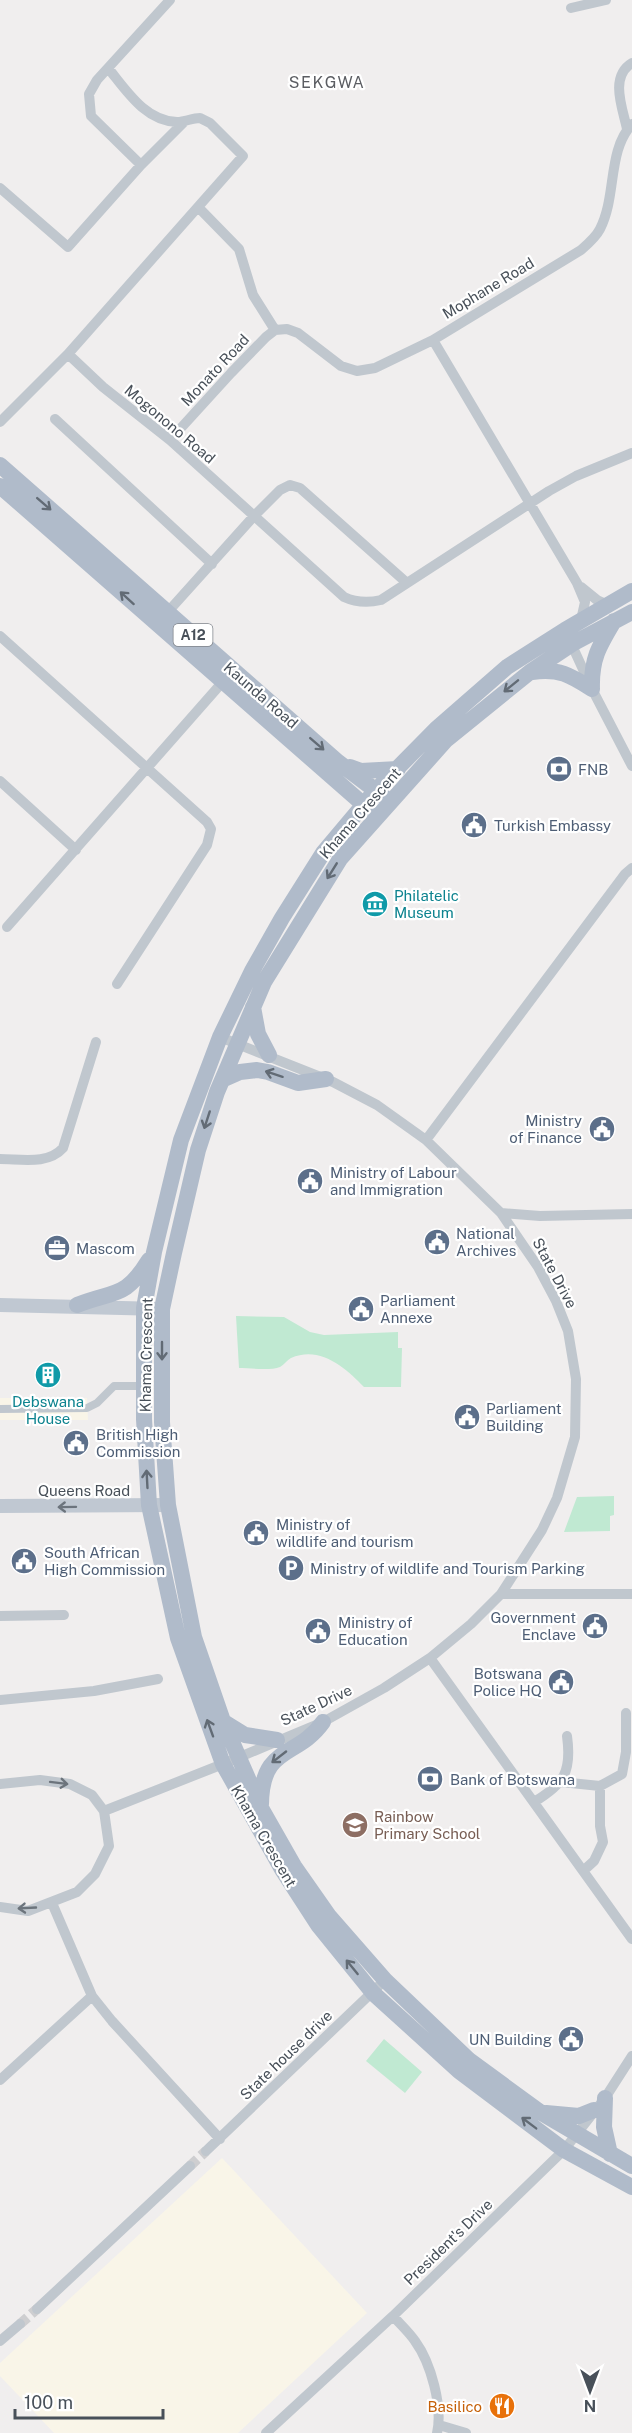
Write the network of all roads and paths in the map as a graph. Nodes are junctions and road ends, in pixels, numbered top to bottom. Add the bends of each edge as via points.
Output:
1 (170, 0) edge
2 (606, 0) edge
3 (571, 8) dead end
4 (632, 63) edge
5 (108, 68) junction
6 (185, 121) junction
7 (630, 126) edge
8 (141, 165) junction
9 (0, 188) edge
10 (198, 207) junction
11 (281, 330) junction
12 (433, 339) junction
13 (68, 354) junction
14 (55, 419) dead end
15 (0, 422) edge
16 (170, 441) junction
17 (632, 453) edge
18 (0, 465) edge
19 (0, 486) edge
20 (530, 502) junction
21 (253, 517) junction
22 (212, 564) junction
23 (407, 582) junction
24 (577, 582) junction
25 (632, 591) edge
26 (632, 612) edge
27 (611, 613) junction
28 (162, 618) junction
29 (582, 620) junction
30 (0, 636) edge
31 (568, 637) junction
32 (530, 672) junction
33 (228, 676) junction
34 (592, 689) junction
35 (338, 762) junction
36 (632, 766) edge
37 (147, 768) junction
38 (398, 769) junction
39 (337, 780) junction
40 (0, 781) edge
41 (376, 790) junction
42 (389, 801) junction
43 (364, 805) junction
44 (377, 816) junction
45 (76, 850) junction
46 (323, 853) junction
47 (632, 868) edge
48 (7, 927) dead end
49 (117, 984) dead end
50 (253, 1006) junction
51 (220, 1037) junction
52 (96, 1042) dead end
53 (237, 1043) junction
54 (269, 1055) junction
55 (326, 1079) junction
56 (222, 1080) junction
57 (426, 1140) junction
58 (0, 1159) edge
59 (501, 1213) junction
60 (632, 1214) edge
61 (154, 1252) junction
62 (0, 1305) edge
63 (77, 1305) junction
64 (144, 1308) junction
65 (162, 1310) junction
66 (144, 1386) junction
67 (0, 1409) edge
68 (148, 1505) junction
69 (168, 1505) junction
70 (0, 1506) edge
71 (501, 1594) junction
72 (632, 1594) edge
73 (64, 1615) dead end
74 (0, 1616) edge
75 (430, 1658) junction
76 (158, 1679) dead end
77 (0, 1700) edge
78 (626, 1713) dead end
79 (223, 1721) junction
80 (323, 1722) junction
81 (567, 1736) dead end
82 (276, 1740) junction
83 (231, 1761) junction
84 (561, 1782) junction
85 (0, 1783) edge
86 (600, 1786) junction
87 (534, 1802) junction
88 (261, 1808) junction
89 (104, 1811) junction
90 (583, 1871) junction
91 (52, 1903) junction
92 (0, 1907) edge
93 (632, 1939) edge
94 (385, 1980) junction
95 (373, 1993) junction
96 (92, 1996) junction
97 (632, 2056) edge
98 (0, 2080) edge
99 (599, 2104) junction
100 (540, 2112) junction
101 (577, 2135) junction
102 (220, 2139) junction
103 (564, 2150) junction
104 (206, 2151) tunnel mouth
105 (610, 2154) junction
106 (190, 2166) tunnel mouth
107 (632, 2166) edge
108 (632, 2187) edge
109 (36, 2308) tunnel mouth
110 (393, 2316) junction
111 (20, 2324) tunnel mouth
112 (0, 2341) edge
113 (438, 2429) edge
114 (266, 2433) edge
115 (466, 2433) edge

1 - 5 street
2 - 3 street
4 - 7 street via 624,69 619,86
5 - 6 street via 150,114 162,120
5 - 8 street via 93,87 88,102 91,116
6 - 8 street
6 - 10 street via 197,117 205,120 243,156
7 - 12 street, Mophane Road via 621,136 599,232 581,250
8 - 9 street via 68,248
10 - 11 street via 239,249 253,295
10 - 13 street
11 - 12 street, Mophane Road via 298,333 341,366 357,371 375,368
11 - 16 street, Monato Road via 252,351
12 - 20 street
13 - 15 street
13 - 16 street, Mogonono Road
14 - 22 street
16 - 21 street, Mogonono Road
17 - 20 street, Mogonono Road via 576,476
18 -> 28 main road, Kaunda Road / A12
28 -> 19 main road, Kaunda Road / A12
20 - 23 street, Mogonono Road
20 - 24 street
21 - 22 street
21 - 23 street, Mogonono Road via 349,600 381,600
21 - 23 street via 280,490 296,485
22 - 28 street
24 - 27 street
24 - 29 street via 585,602
25 - 27 main road, Khama Crescent
26 - 27 main road, Khama Crescent
27 - 29 main road, Khama Crescent
27 - 31 main road, Khama Crescent
27 - 34 main road via 594,657
28 - 33 main road, Kaunda Road / A12
29 - 31 main road, Khama Crescent
30 - 37 street
31 - 32 main road, Khama Crescent
31 - 34 street
31 - 38 main road, Khama Crescent via 507,667 436,729
32 - 34 main road via 559,671
32 -> 42 main road, Khama Crescent via 446,740
33 -> 35 main road, Kaunda Road / A12
33 - 37 street
33 - 39 main road, Kaunda Road / A12
34 - 36 street
35 - 38 main road via 361,771
35 - 41 main road, Kaunda Road / A12
37 - 45 street
37 - 49 street via 211,829 207,845
38 - 41 main road, Khama Crescent
39 - 43 main road, Kaunda Road / A12
39 - 46 main road via 344,800 343,816
40 - 45 street
41 - 42 main road, Kaunda Road / A12
41 - 43 main road, Khama Crescent
42 - 44 main road, Khama Crescent
43 - 44 main road, Kaunda Road / A12
43 - 46 main road, Khama Crescent
44 -> 50 main road, Khama Crescent via 340,860
45 - 48 street
46 - 51 main road, Khama Crescent via 252,971
47 - 57 street
50 - 53 main road, Khama Crescent
50 - 54 main road via 258,1034
51 - 53 street, State Drive
51 - 61 main road, Khama Crescent via 181,1140
52 - 58 street via 63,1149 45,1159
53 - 54 street, State Drive
53 - 56 main road, Khama Crescent
54 - 55 street, State Drive
55 -> 56 main road via 298,1083 257,1070
55 - 57 street, State Drive via 377,1106
56 -> 65 main road, Khama Crescent via 198,1150
57 - 59 street, State Drive
59 - 60 street
59 - 71 street, State Drive via 538,1268 563,1319 574,1358 577,1404 574,1437 557,1498 542,1530
61 - 63 main road via 133,1284
61 - 64 main road, Khama Crescent
62 - 63 main road
63 - 64 main road
64 - 65 main road
64 - 66 main road, Khama Crescent
65 -> 69 main road, Khama Crescent via 162,1422
66 - 67 street via 114,1386 87,1408
68 -> 66 main road, Khama Crescent
68 - 69 main road, Queens Road
68 -> 70 main road, Queens Road
83 -> 68 main road, Khama Crescent via 178,1638
69 - 79 main road, Khama Crescent via 194,1637
71 - 72 street
71 - 75 street, State Drive
73 - 74 street
75 - 80 street, State Drive
75 - 87 street
76 - 77 street via 94,1691
78 - 86 street via 622,1774
79 - 82 main road via 244,1735
79 - 83 main road, Khama Crescent
80 - 82 street, State Drive
80 -> 88 main road via 316,1732 273,1760 262,1782
81 - 84 street via 567,1773
82 - 83 street, State Drive
83 - 88 main road, Khama Crescent
83 - 89 street, State Drive
95 -> 83 main road, Khama Crescent via 318,1925 288,1880
84 - 86 street
84 - 87 street
85 -> 89 street via 40,1780 70,1784 92,1795
86 - 90 street via 603,1842 594,1862
87 - 90 street
88 - 94 main road, Khama Crescent via 329,1916
89 - 91 street via 110,1846 95,1874 77,1892
90 - 93 street
91 -> 92 street via 28,1911
91 - 96 street
94 - 95 street, State house drive
94 - 100 main road, Khama Crescent via 469,2060
95 - 102 street, State house drive
103 -> 95 main road, Khama Crescent via 459,2071
96 - 98 street
96 - 102 street
97 - 99 street, President's Drive
99 - 100 main road via 579,2116
99 - 101 street, President's Drive
99 - 105 main road
100 - 101 main road, Khama Crescent
101 - 103 street, President's Drive
101 - 105 main road, Khama Crescent
102 - 104 street, State house drive
103 - 108 main road, Khama Crescent
103 - 110 street, President's Drive
105 - 107 main road, Khama Crescent
106 - 109 street
110 - 113 street via 425,2359 435,2388
110 - 114 street, President's Drive
111 - 112 street
113 - 115 street

